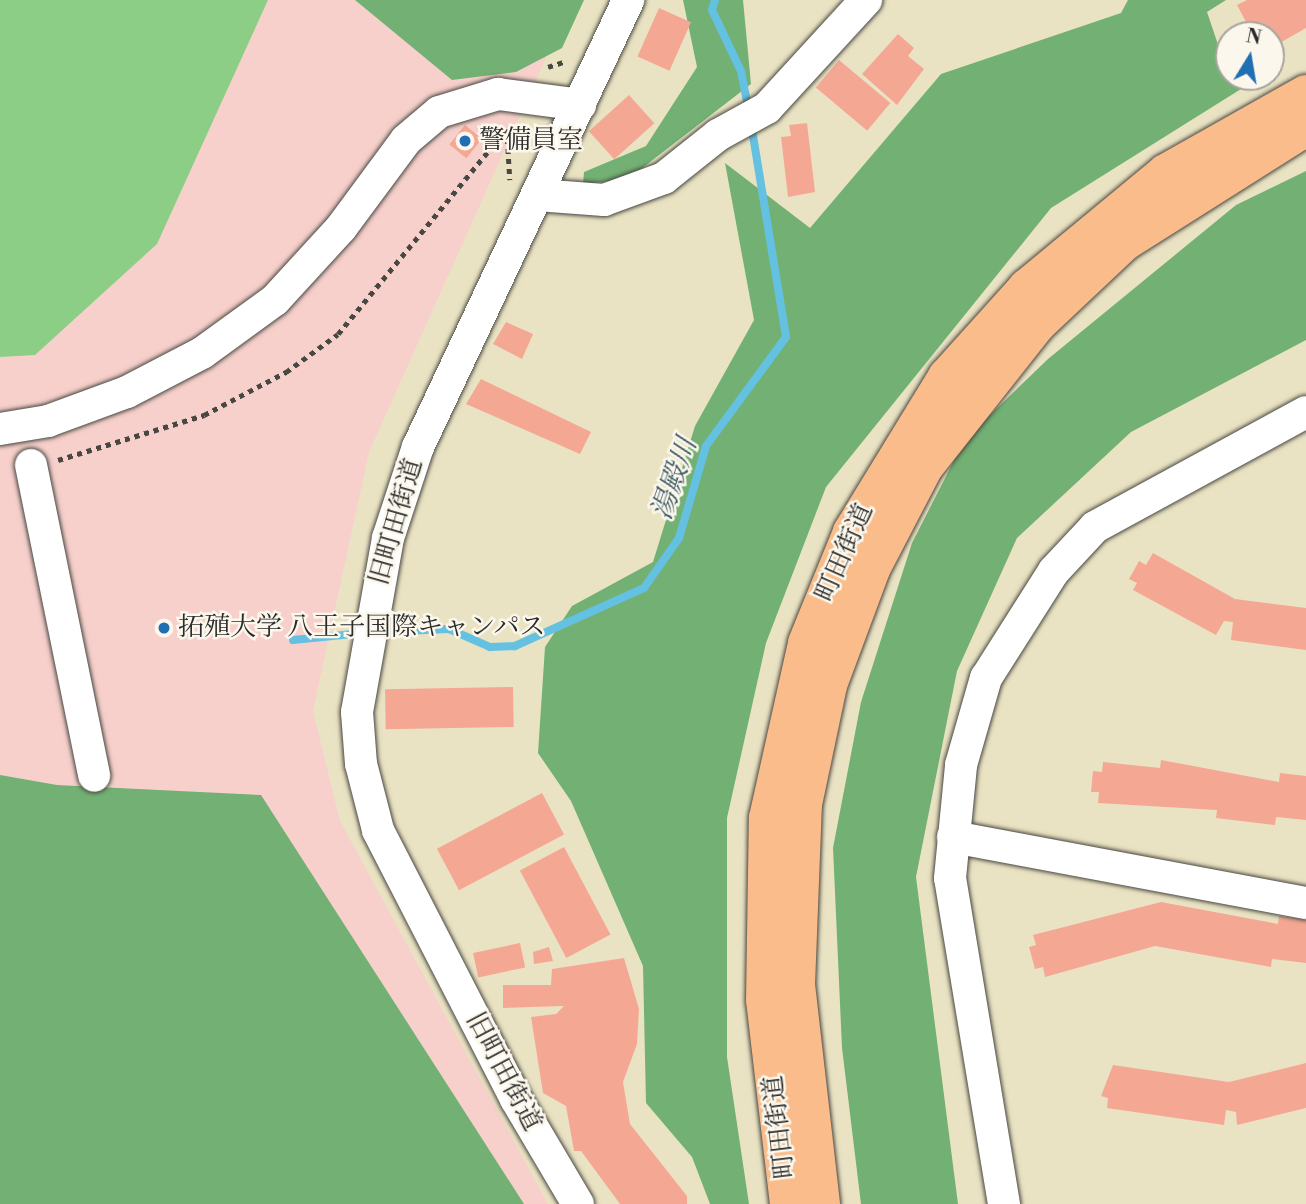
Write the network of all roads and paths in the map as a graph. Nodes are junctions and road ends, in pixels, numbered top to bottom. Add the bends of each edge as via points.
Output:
1 (628, 0) edge
2 (866, 0) edge
3 (1306, 94) edge
4 (580, 104) junction
5 (1306, 127) edge
6 (524, 194) junction
7 (1306, 412) edge
8 (0, 429) edge
9 (42, 463) joint
10 (94, 776) dead end
11 (953, 837) junction
12 (1306, 903) edge
13 (578, 1204) edge
14 (789, 1204) edge
15 (821, 1204) edge
16 (1004, 1204) edge

1 - 4 street, 旧町田街道
2 - 6 street via 767,108 734,126 664,178 604,200
3 - 14 main road, 町田街道 via 1166,173 1027,288 947,377 852,532 807,643 768,818 764,988
4 - 6 street, 旧町田街道
4 - 8 street via 498,94 439,112 406,140 341,228 275,300 202,353 101,401
5 - 15 main road, 町田街道 via 1124,242 1037,325 925,467 872,567 828,685 803,804 794,924 796,985
6 - 9 path via 507,128 377,292 317,349 204,415
6 - 13 street, 旧町田街道 via 418,447 370,621 361,673 358,738 378,830 516,1099
7 - 11 street via 1140,498 1095,527 1054,571 986,678 961,765
9 - 10 street
11 - 12 street
11 - 16 street via 950,878

